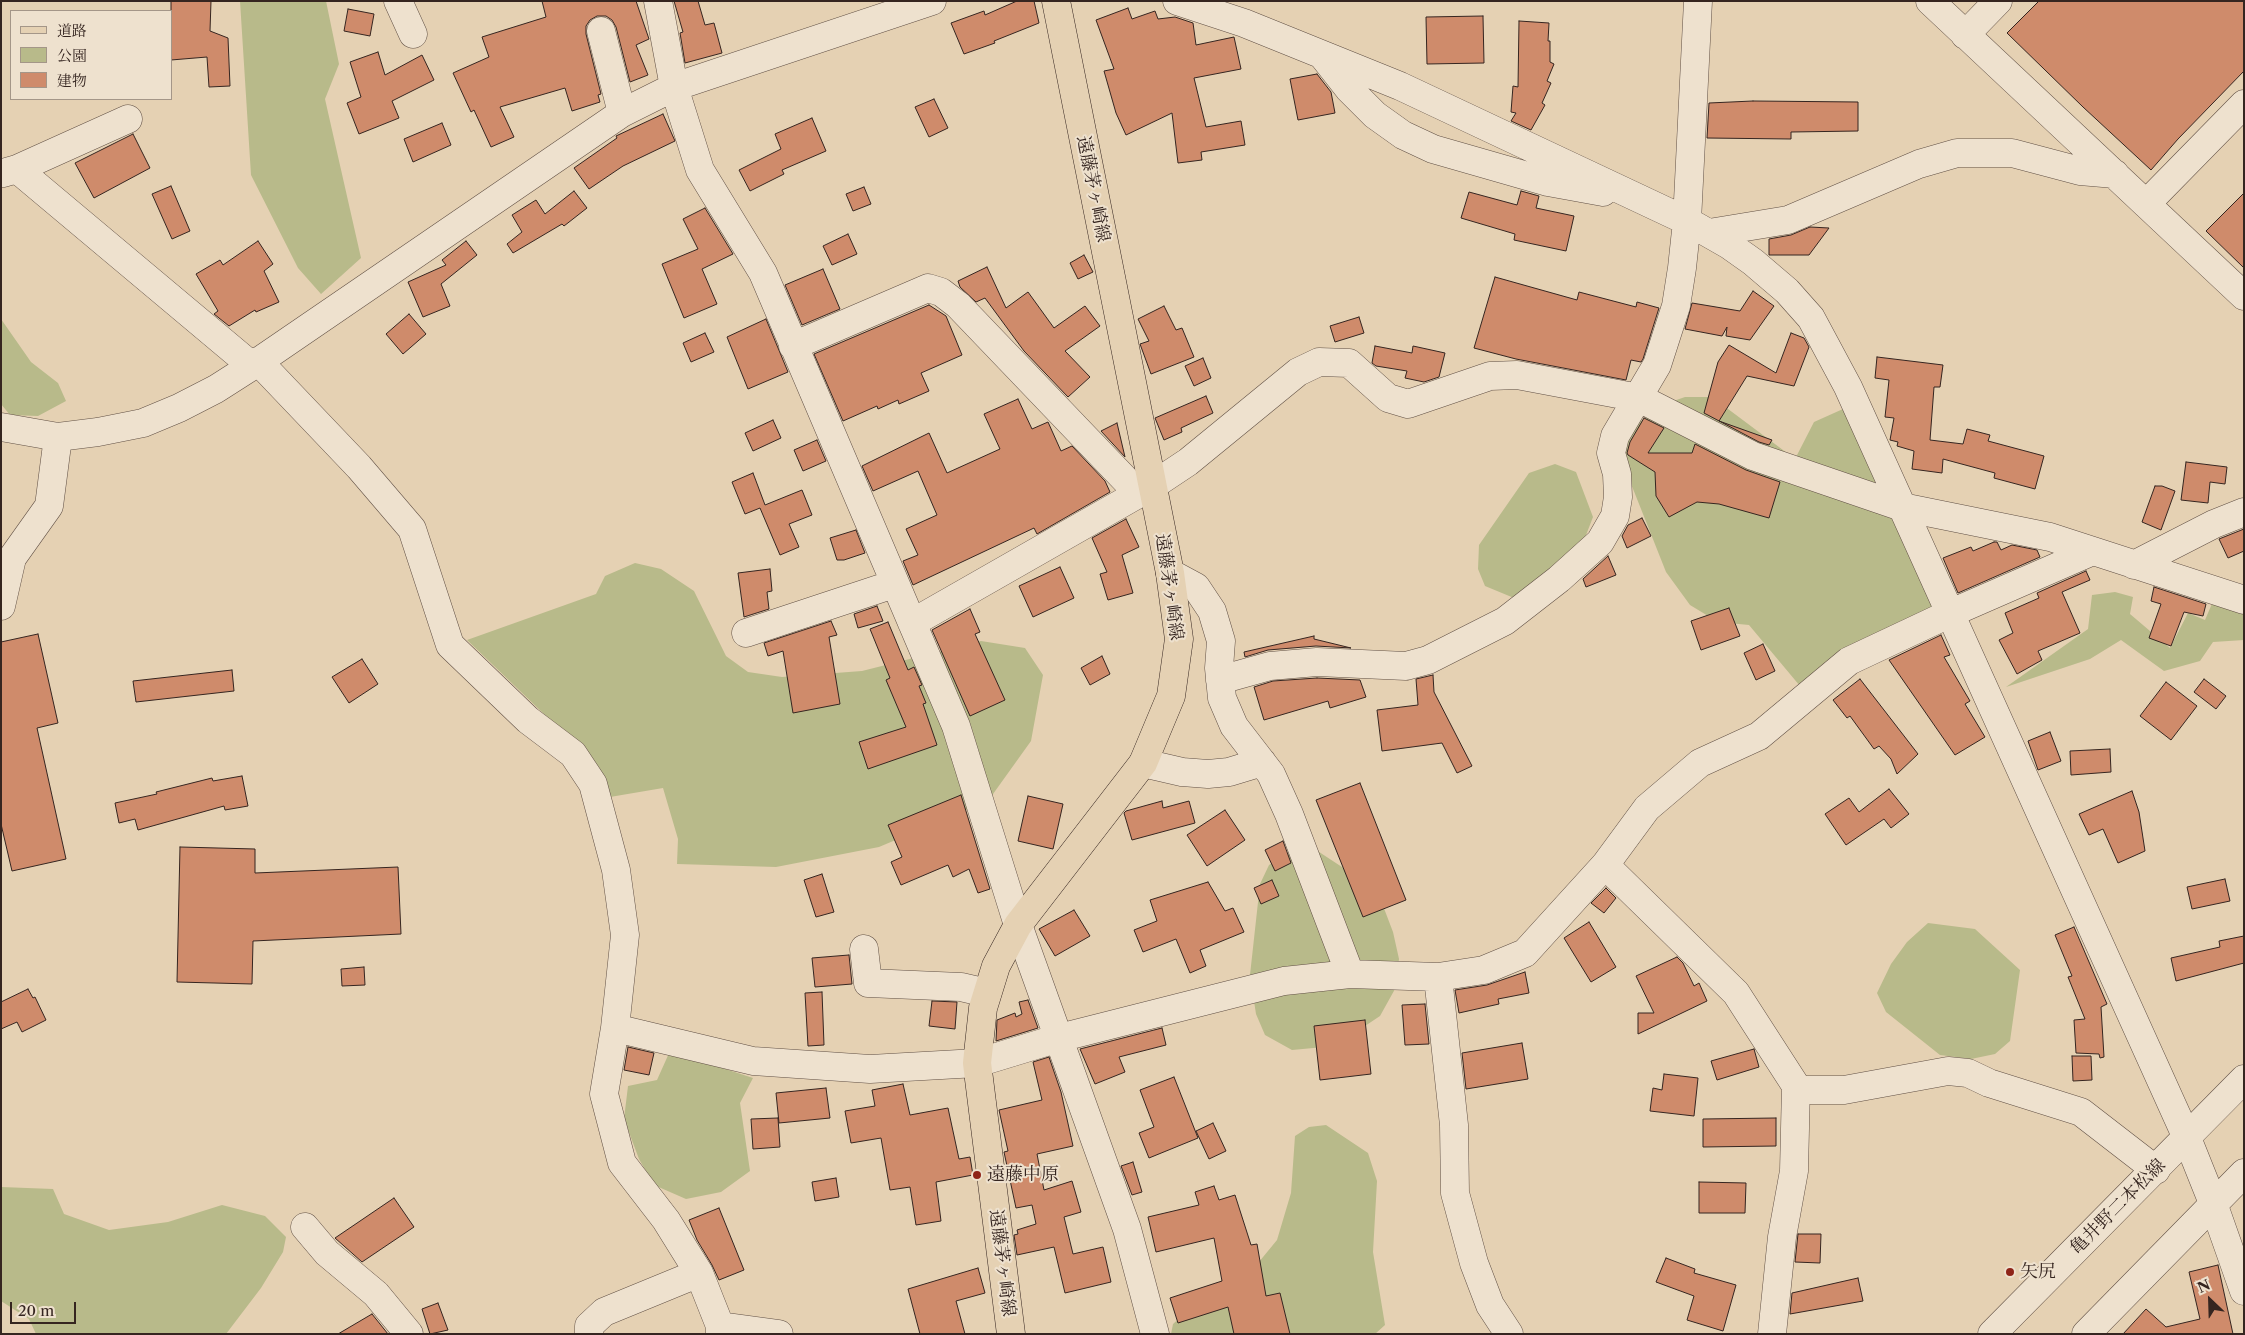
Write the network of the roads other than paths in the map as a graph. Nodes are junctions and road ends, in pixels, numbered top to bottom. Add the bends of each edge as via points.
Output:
1 (398, 1) edge
2 (658, 1) edge
3 (932, 1) edge
4 (1056, 1) edge
5 (1177, 1) edge
6 (1698, 1) edge
7 (1930, 1) edge
8 (1998, 1) edge
9 (601, 31) dead end
10 (413, 34) dead end
11 (1965, 35) junction
12 (1322, 54) junction
13 (674, 87) junction
14 (2244, 104) edge
15 (622, 113) junction
16 (128, 119) dead end
17 (9, 171) edge
18 (2115, 174) junction
19 (1639, 198) junction
20 (2146, 204) junction
21 (1698, 227) junction
22 (2244, 296) edge
23 (793, 346) junction
24 (255, 364) junction
25 (1639, 398) junction
26 (1, 427) edge
27 (58, 437) junction
28 (1145, 489) junction
29 (1902, 507) junction
30 (2244, 512) edge
31 (2093, 551) junction
32 (2134, 565) junction
33 (1170, 573) junction
34 (894, 584) junction
35 (2244, 600) edge
36 (1, 606) edge
37 (1950, 613) junction
38 (912, 623) junction
39 (746, 632) dead end
40 (1220, 680) junction
41 (1262, 762) junction
42 (1143, 763) junction
43 (1605, 865) junction
44 (1018, 925) junction
45 (864, 949) dead end
46 (1350, 974) junction
47 (1438, 977) junction
48 (987, 993) junction
49 (615, 1028) junction
50 (1059, 1038) junction
51 (977, 1062) junction
52 (2244, 1079) edge
53 (1796, 1090) junction
54 (2187, 1138) junction
55 (2156, 1170) junction
56 (2244, 1173) edge
57 (2213, 1203) junction
58 (305, 1227) dead end
59 (699, 1272) junction
60 (2243, 1289) edge
61 (720, 1330) edge
62 (408, 1334) edge
63 (589, 1334) edge
64 (779, 1334) edge
65 (1011, 1334) edge
66 (1155, 1334) edge
67 (1509, 1334) edge
68 (1772, 1334) edge
69 (1992, 1334) edge
70 (2086, 1334) edge

1 - 10 street
2 - 13 street
3 - 13 street
4 - 28 main road, 遠藤茅ヶ崎線
5 - 12 street
6 - 21 street
7 - 11 street
8 - 11 street
9 - 15 street
11 - 18 street
12 - 19 street via 1400,86
12 - 19 street via 1349,89 1375,115 1403,135 1433,149 1548,182
13 - 15 street
13 - 23 street via 700,170 762,273
14 - 20 street
15 - 24 street
16 - 17 street
17 - 24 street
18 - 20 street
18 - 21 street via 2080,170 2012,153 1957,153 1919,164 1788,220
19 - 21 street
20 - 22 street
21 - 25 street via 1682,268 1676,306 1657,365
21 - 29 street via 1767,273 1811,318 1848,387
23 - 28 street via 928,288 941,292
23 - 34 street
24 - 27 street via 216,389 143,423
24 - 49 street via 359,468 412,529 450,645 528,720 573,754 593,784 616,870 626,935
25 - 28 street via 1517,375 1490,376 1408,404 1388,398 1349,364 1319,362 1298,372 1188,462
25 - 29 street via 1753,456
25 - 40 street via 1615,436 1612,453 1618,497 1615,516 1600,542 1505,621 1428,660 1406,666 1317,662 1270,666
26 - 27 street
27 - 36 street via 49,506 12,558
28 - 33 main road, 遠藤茅ヶ崎線
28 - 38 street
29 - 31 street via 2050,537
29 - 37 street
30 - 32 street
31 - 32 street
31 - 37 street
32 - 35 street
33 - 40 street via 1196,587 1212,610 1221,642
33 - 42 main road, 遠藤茅ヶ崎線 via 1179,639 1176,670 1171,696
34 - 38 street
34 - 39 street
37 - 43 street via 1849,661 1759,736 1700,763 1647,808
37 - 54 street
38 - 44 street via 956,726
40 - 41 street via 1222,698 1234,726
41 - 42 street via 1229,772 1208,774
41 - 46 street via 1289,814
42 - 44 main road, 遠藤茅ヶ崎線
43 - 47 street via 1526,953 1484,970
43 - 53 street via 1736,993
44 - 48 main road, 遠藤茅ヶ崎線 via 996,966
44 - 50 street
45 - 48 street via 868,983 961,987
46 - 47 street
46 - 50 street via 1284,981
47 - 67 street via 1454,1126 1455,1193 1477,1272 1490,1305
48 - 51 main road, 遠藤茅ヶ崎線
49 - 51 street via 753,1061 870,1069
49 - 59 street via 604,1094 622,1163 666,1220
50 - 51 street
50 - 66 street via 1127,1229
51 - 65 main road, 遠藤茅ヶ崎線
52 - 54 street, 亀井野二本松線
53 - 55 street via 1844,1090 1948,1071 1968,1073 1989,1083 2081,1112
53 - 68 street via 1794,1171 1782,1237
54 - 55 street, 亀井野二本松線
54 - 57 street
55 - 69 street, 亀井野二本松線
56 - 57 street
57 - 60 street
57 - 70 street
58 - 62 street via 327,1253 376,1294
59 - 61 street
59 - 63 street via 604,1312 590,1326
61 - 64 street

